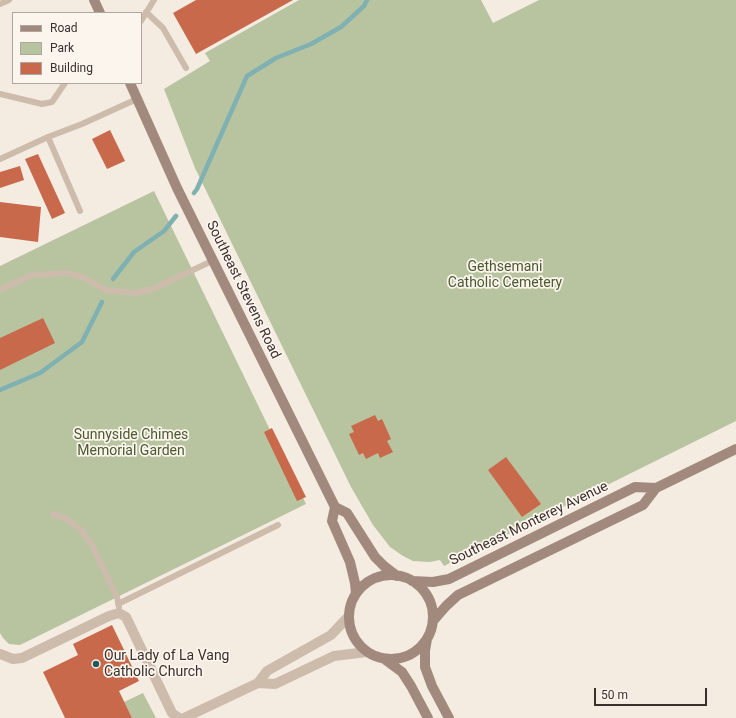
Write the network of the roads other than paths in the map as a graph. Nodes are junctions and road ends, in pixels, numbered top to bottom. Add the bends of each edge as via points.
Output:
1 (9, 0) edge
2 (94, 0) edge
3 (154, 0) edge
4 (0, 4) edge
5 (100, 12) edge
6 (146, 12) junction
7 (142, 19) edge
8 (186, 68) dead end
9 (64, 84) edge
10 (130, 84) edge
11 (0, 94) edge
12 (137, 99) junction
13 (48, 137) junction
14 (0, 159) edge
15 (80, 211) dead end
16 (212, 260) junction
17 (0, 290) edge
18 (736, 449) edge
19 (656, 488) junction
20 (335, 507) junction
21 (53, 514) dead end
22 (278, 526) dead end
23 (397, 576) junction
24 (412, 581) junction
25 (356, 594) junction
26 (119, 608) junction
27 (349, 616) junction
28 (433, 621) junction
29 (427, 638) junction
30 (367, 652) junction
31 (0, 654) edge
32 (382, 658) junction
33 (258, 683) junction
34 (189, 717) edge
35 (179, 718) edge
36 (428, 718) edge
37 (449, 718) edge

1 - 4 lane
2 - 5 street
3 - 6 lane
6 - 7 lane
6 - 8 lane via 163,28
9 - 11 lane via 52,102 42,104
10 - 12 street, Southeast Stevens Road
12 - 13 lane
12 - 16 street, Southeast Stevens Road
13 - 14 lane
13 - 15 lane
16 - 17 lane via 155,288 137,293 105,290 85,278 67,273 32,275
16 - 20 street, Southeast Stevens Road
18 - 19 street, Southeast Monterey Avenue
19 - 24 street, Southeast Monterey Avenue via 635,487 449,579 433,582
19 - 28 street, Southeast Monterey Avenue via 643,505 458,595
20 - 23 street, Southeast Stevens Road via 347,513 375,557
20 - 25 street, Southeast Stevens Road via 332,521 350,562
21 - 26 lane via 67,519 81,530 92,545 117,597
22 - 26 lane
23 - 24 street
23 - 25 street via 373,579
24 - 28 street via 428,598
25 - 27 street
26 - 31 street via 109,616 22,658 13,659
26 - 35 street via 126,617 172,713
27 - 30 street via 354,638
27 - 33 street via 331,635 267,671
28 - 29 street
29 - 32 street via 414,652 405,657
29 - 37 street via 425,667
30 - 32 street
30 - 33 street via 334,656 275,684
32 - 36 street via 402,672
33 - 34 street

